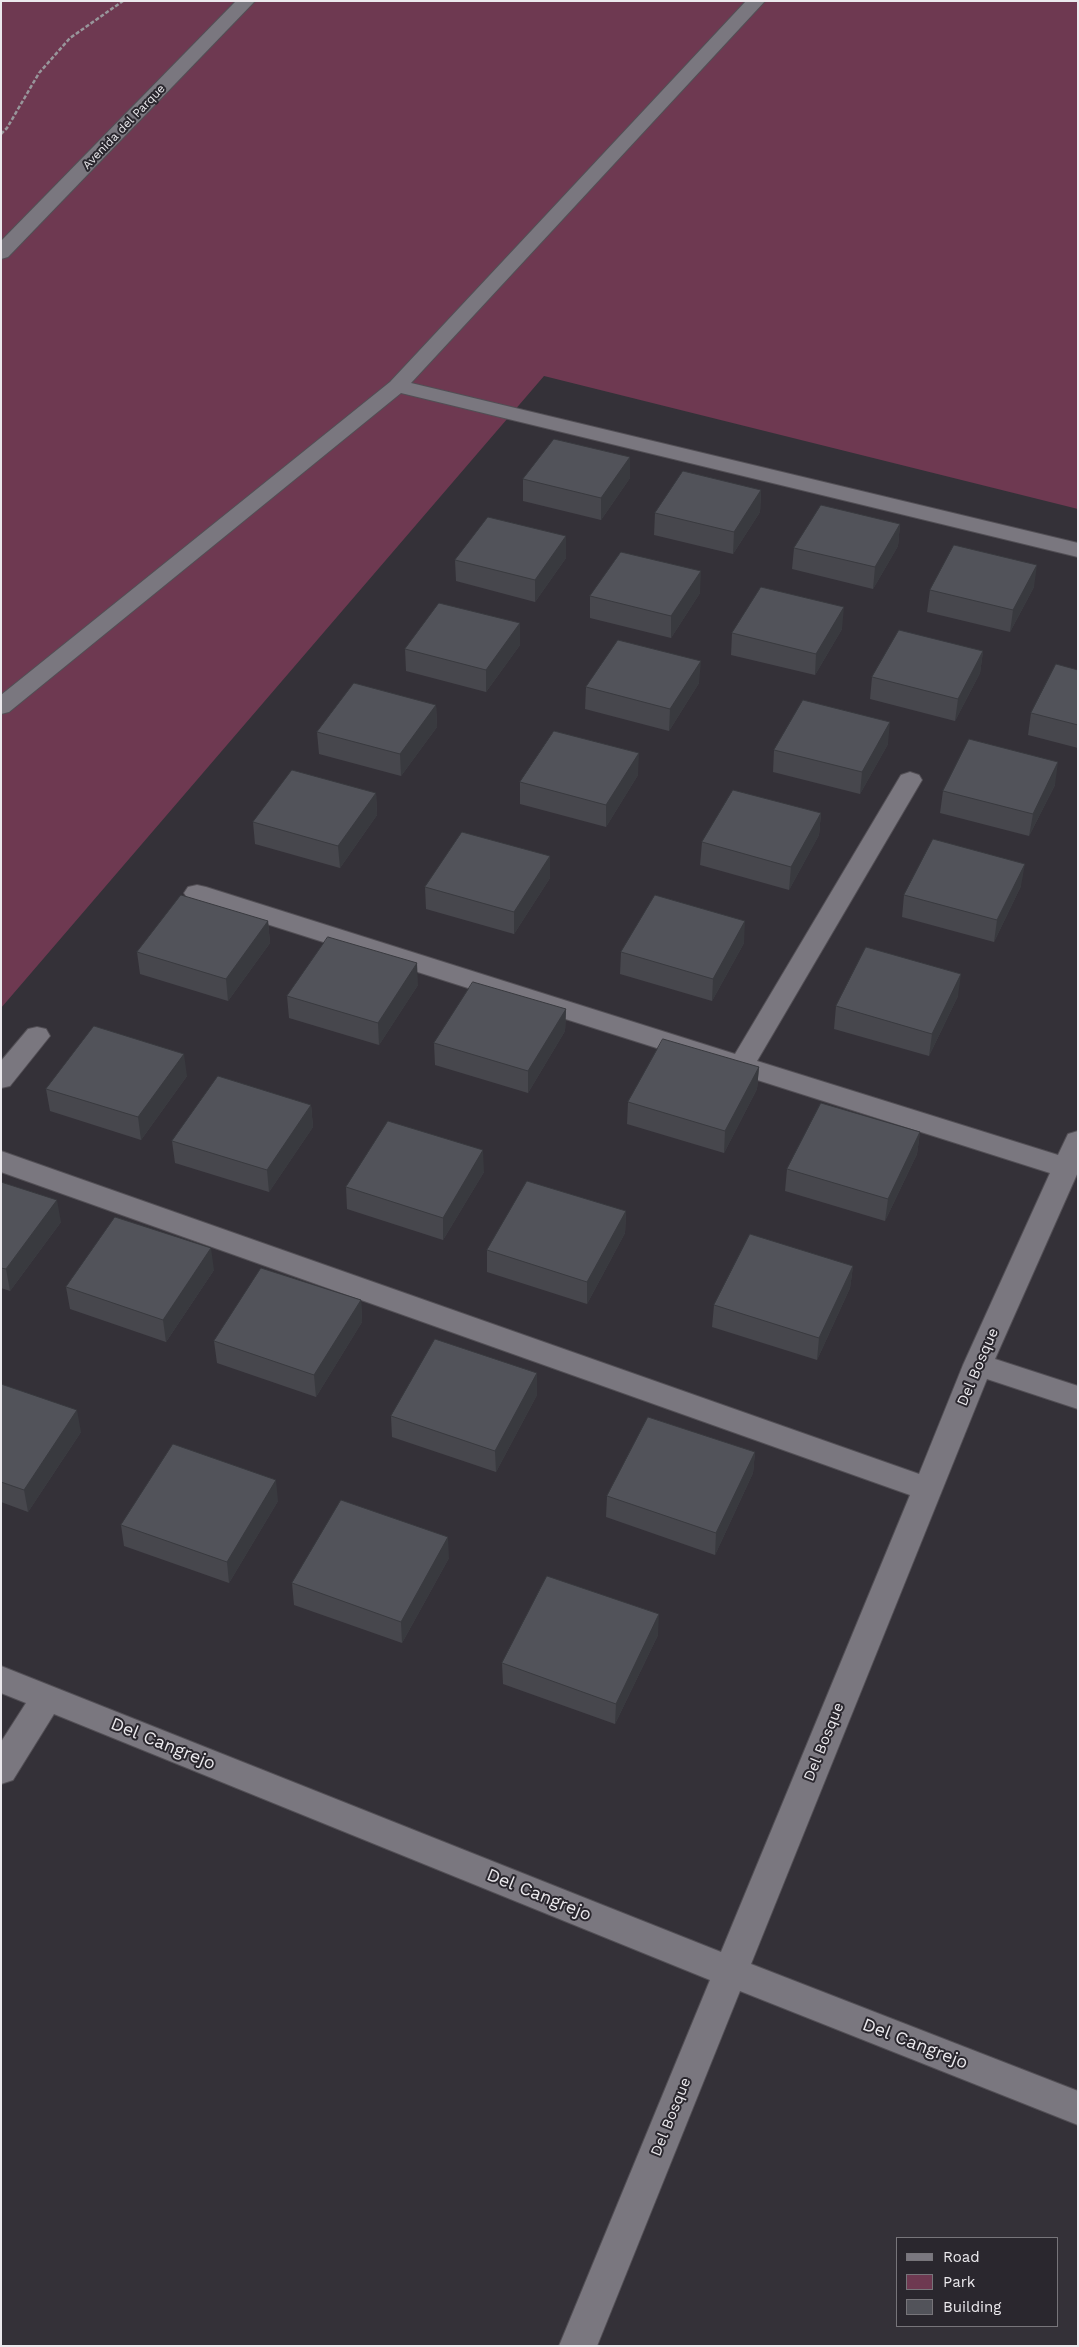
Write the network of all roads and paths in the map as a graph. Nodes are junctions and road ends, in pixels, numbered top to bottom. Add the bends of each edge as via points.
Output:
1 (123, 1) edge
2 (246, 1) edge
3 (756, 1) edge
4 (1, 134) edge
5 (1, 253) edge
6 (396, 386) junction
7 (1078, 550) edge
8 (1, 707) edge
9 (910, 780) dead end
10 (197, 893) dead end
11 (37, 1036) dead end
12 (741, 1065) junction
13 (1, 1079) edge
14 (1072, 1155) edge
15 (1, 1161) edge
16 (978, 1365) junction
17 (1078, 1398) edge
18 (927, 1490) junction
19 (1, 1679) edge
20 (47, 1698) junction
21 (1, 1770) edge
22 (731, 1972) junction
23 (1078, 2108) edge
24 (578, 2346) edge

1 - 4 path via 70,38 40,73
2 - 5 street, Avenida del Parque
3 - 6 street
6 - 7 street
6 - 8 street
9 - 12 street
10 - 12 street
11 - 13 street
12 - 14 street
14 - 16 street, Del Bosque
15 - 18 street
16 - 17 street
16 - 18 street, Del Bosque
18 - 22 street, Del Bosque
19 - 20 street, Del Cangrejo
20 - 21 street
20 - 22 street, Del Cangrejo
22 - 23 street, Del Cangrejo
22 - 24 street, Del Bosque

